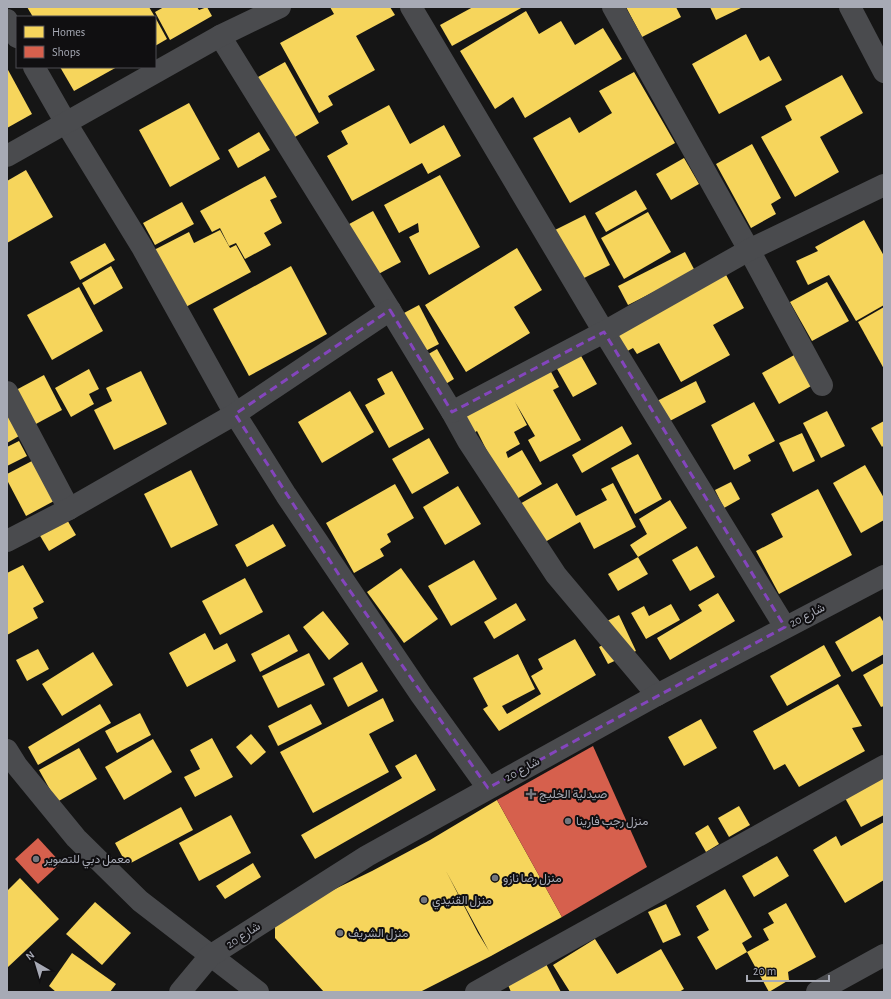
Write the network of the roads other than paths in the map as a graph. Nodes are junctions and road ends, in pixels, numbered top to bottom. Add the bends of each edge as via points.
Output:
1 (280, 7) edge
2 (411, 7) edge
3 (613, 7) edge
4 (850, 7) edge
5 (7, 20) edge
6 (16, 35) edge
7 (220, 36) junction
8 (35, 68) edge
9 (884, 72) edge
10 (66, 123) junction
11 (7, 156) edge
12 (884, 185) edge
13 (749, 250) junction
14 (390, 310) junction
15 (604, 332) junction
16 (822, 385) dead end
17 (7, 392) edge
18 (452, 412) junction
19 (235, 414) junction
20 (69, 509) junction
21 (7, 541) edge
22 (884, 576) edge
23 (785, 627) junction
24 (657, 695) junction
25 (7, 750) edge
26 (884, 766) edge
27 (488, 788) junction
28 (884, 955) edge
29 (210, 956) junction
30 (180, 992) edge
31 (258, 992) edge
32 (476, 992) edge
33 (817, 992) edge

1 - 7 street
2 - 15 street
3 - 13 street
4 - 9 street
5 - 6 street
7 - 10 street
7 - 14 street
8 - 10 street
10 - 11 street
10 - 19 street via 142,247
12 - 13 street
13 - 15 street
13 - 16 street
14 - 18 street
14 - 19 street
15 - 18 street
15 - 23 street
17 - 20 street
18 - 24 street via 468,441 556,574
19 - 20 street
19 - 27 street via 341,578
20 - 21 street
22 - 23 street, شارع 20
23 - 24 street, شارع 20
24 - 27 street, شارع 20
25 - 29 street via 17,766 76,838 140,901
26 - 32 street
27 - 29 street, شارع 20 via 367,856
28 - 33 street
29 - 30 street, شارع 20
29 - 31 street

